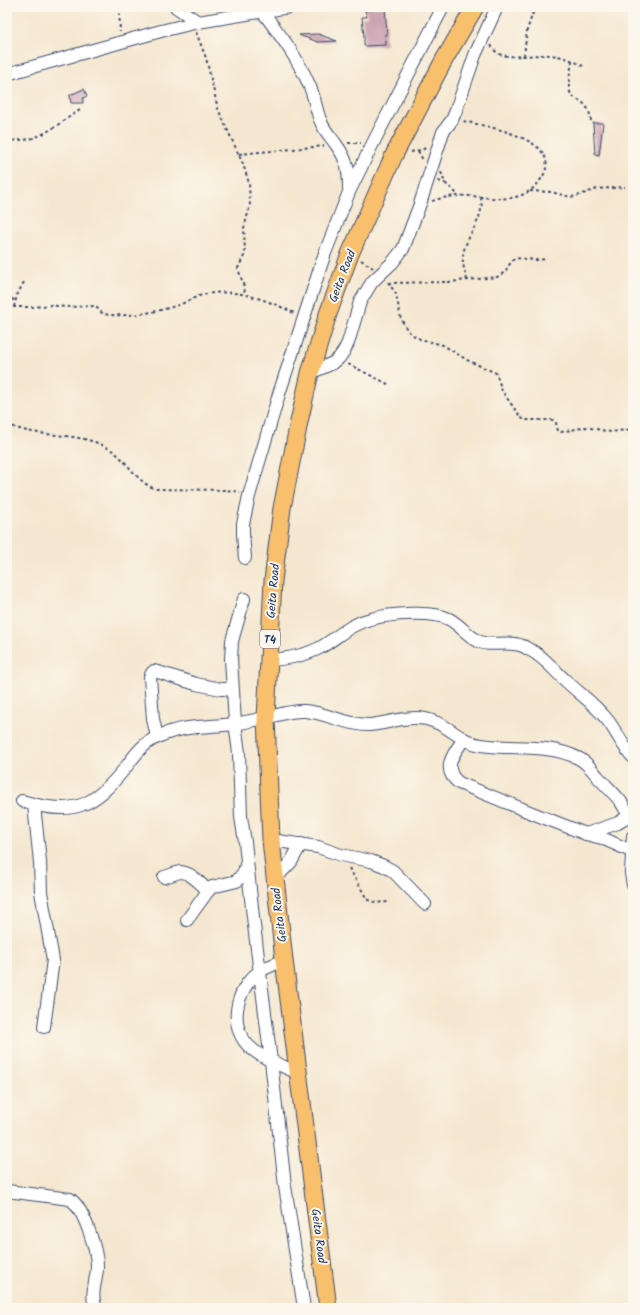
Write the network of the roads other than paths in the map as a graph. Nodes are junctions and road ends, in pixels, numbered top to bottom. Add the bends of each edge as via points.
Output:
1 (176, 7) edge
2 (289, 7) edge
3 (443, 7) edge
4 (475, 7) edge
5 (497, 7) edge
6 (262, 11) junction
7 (195, 23) junction
8 (7, 74) edge
9 (349, 192) junction
10 (310, 373) junction
11 (245, 558) dead end
12 (244, 599) dead end
13 (268, 660) junction
14 (232, 689) junction
15 (266, 718) junction
16 (235, 724) junction
17 (157, 737) junction
18 (464, 739) junction
19 (633, 757) edge
20 (631, 817) edge
21 (586, 834) junction
22 (633, 836) edge
23 (271, 840) junction
24 (301, 844) junction
25 (632, 850) edge
26 (248, 860) junction
27 (164, 877) dead end
28 (275, 879) junction
29 (633, 885) edge
30 (208, 891) junction
31 (425, 904) dead end
32 (187, 920) dead end
33 (284, 960) junction
34 (259, 972) junction
35 (44, 1027) dead end
36 (271, 1061) junction
37 (298, 1073) junction
38 (7, 1191) edge
39 (96, 1308) edge
40 (304, 1308) edge
41 (328, 1308) edge

1 - 7 street
2 - 6 street
3 - 9 street
4 - 10 highway, Geita Road / T4 via 394,155 350,254
5 - 10 street via 467,75 452,120 443,130 403,249 384,279 372,282 360,302 347,346 339,358
6 - 7 street
6 - 9 street via 293,54 310,86 320,121 348,166
7 - 8 street
9 - 11 street via 325,253 249,496 243,524
10 - 13 highway, Geita Road / T4 via 282,508 273,581
12 - 14 street via 232,642
13 - 15 highway, Geita Road / T4
13 - 19 street via 307,654 358,623 371,619 436,615 460,626 478,641 522,645 538,654 586,697
14 - 16 street
14 - 17 street via 202,686 154,671 150,677
15 - 16 street
15 - 18 street via 294,711 306,711 363,724 380,724 412,718 425,719 452,730
15 - 23 highway, Geita Road / T4
16 - 17 street via 178,730
16 - 26 street via 239,754 241,817
17 - 35 street via 138,751 110,786 88,803 64,808 28,803 40,862 42,896 53,960
18 - 20 street via 479,745 550,749 578,757 613,792
18 - 21 street via 451,760 453,778
20 - 21 street
21 - 25 street
22 - 25 street
23 - 24 street
23 - 28 highway, Geita Road / T4
24 - 28 street via 291,862
24 - 31 street via 371,861 394,871
25 - 29 street
26 - 30 street via 244,872 237,881 217,885
26 - 34 street
27 - 30 street via 185,873
28 - 33 highway, Geita Road / T4
30 - 32 street
33 - 34 street
33 - 37 highway, Geita Road / T4
34 - 36 street
34 - 36 street via 239,998 236,1015 241,1036 252,1049
36 - 37 street
36 - 40 street via 285,1186
37 - 41 highway, Geita Road / T4
38 - 39 street via 70,1199 79,1207 96,1256

